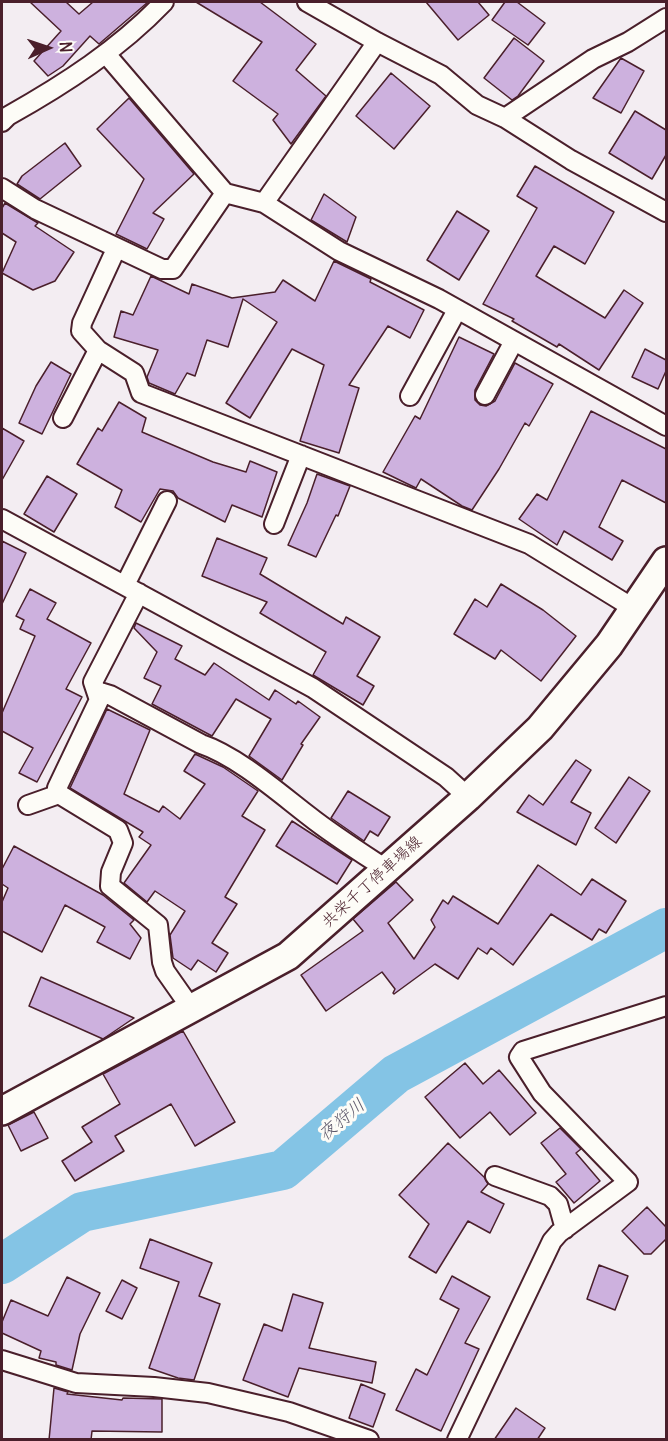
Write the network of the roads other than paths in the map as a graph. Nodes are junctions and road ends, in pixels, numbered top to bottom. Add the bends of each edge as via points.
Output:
1 (164, 2) edge
2 (307, 2) edge
3 (666, 18) edge
4 (377, 42) junction
5 (106, 54) junction
6 (4, 117) edge
7 (505, 118) junction
8 (2, 188) edge
9 (225, 193) junction
10 (264, 203) junction
11 (666, 212) edge
12 (116, 249) junction
13 (457, 310) junction
14 (514, 341) junction
15 (98, 350) junction
16 (485, 395) dead end
17 (410, 396) dead end
18 (63, 418) dead end
19 (666, 426) edge
20 (301, 455) junction
21 (167, 501) dead end
22 (2, 519) edge
23 (274, 524) dead end
24 (666, 561) edge
25 (132, 589) junction
26 (633, 608) junction
27 (97, 691) junction
28 (59, 794) junction
29 (468, 797) junction
30 (28, 805) dead end
31 (386, 869) junction
32 (666, 1006) edge
33 (191, 1008) junction
34 (2, 1111) edge
35 (495, 1176) dead end
36 (565, 1229) junction
37 (2, 1360) edge
38 (369, 1440) edge
39 (457, 1440) edge

1 - 5 street
2 - 4 street
3 - 7 street via 593,59
4 - 7 street via 441,75 477,105
4 - 10 street
5 - 6 street via 54,90
5 - 9 street
7 - 11 street
8 - 12 street
9 - 10 street
9 - 12 street via 172,269 162,269
10 - 13 street via 339,251
12 - 15 street via 82,323 81,331
13 - 14 street
13 - 17 street
14 - 16 street
14 - 19 street
15 - 18 street
15 - 20 street via 134,373 141,393
20 - 23 street
20 - 26 street via 529,544
21 - 25 street
22 - 25 street
24 - 26 main road, 共栄千丁停車場線
25 - 27 street via 93,682
25 - 29 street via 313,688 446,777
26 - 29 main road, 共栄千丁停車場線 via 609,645 540,728
27 - 28 street via 99,700 57,788
27 - 31 street via 217,750
28 - 30 street
28 - 33 street via 118,830 123,843 111,872 110,886 158,925 165,971
29 - 31 main road, 共栄千丁停車場線
31 - 33 main road, 共栄千丁停車場線 via 288,956
32 - 36 street via 523,1052 519,1057 542,1093 628,1182
33 - 34 main road, 共栄千丁停車場線
35 - 36 street via 550,1196 558,1204
36 - 39 street via 552,1241
37 - 38 street via 76,1383 208,1393 289,1412

